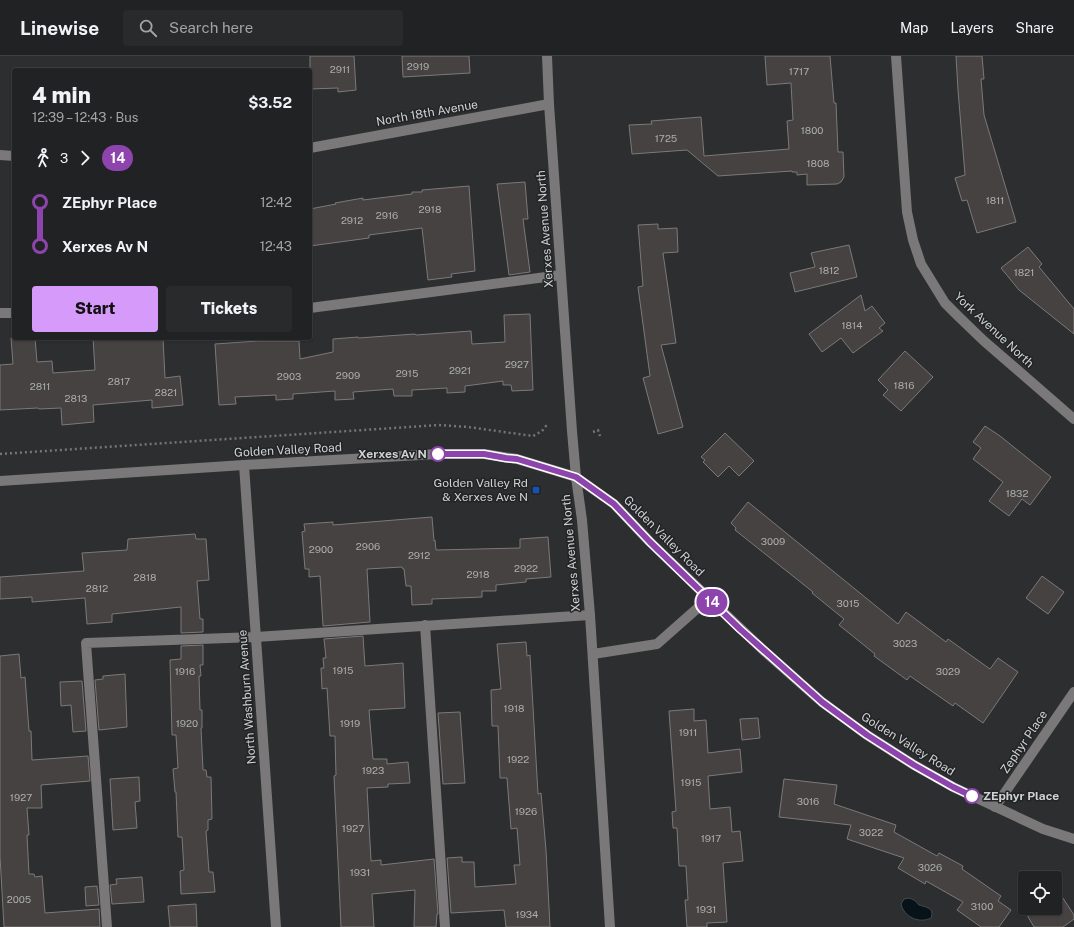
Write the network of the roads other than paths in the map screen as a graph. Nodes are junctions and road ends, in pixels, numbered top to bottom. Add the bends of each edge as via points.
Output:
1 (547, 56) edge
2 (896, 56) edge
3 (549, 104) junction
4 (312, 148) edge
5 (0, 155) edge
6 (12, 156) edge
7 (561, 275) junction
8 (312, 308) edge
9 (0, 313) edge
10 (12, 313) edge
11 (1074, 419) edge
12 (244, 465) junction
13 (576, 477) junction
14 (0, 481) edge
15 (709, 598) junction
16 (590, 615) junction
17 (425, 625) junction
18 (256, 636) junction
19 (593, 654) junction
20 (1074, 692) edge
21 (995, 807) junction
22 (1074, 839) edge
23 (107, 927) edge
24 (276, 927) edge
25 (445, 927) edge
26 (610, 927) edge

1 - 3 street, Xerxes Avenue North
2 - 11 street, York Avenue North via 908,212 921,264 945,303 959,318
3 - 4 street, North 18th Avenue
3 - 7 street, Xerxes Avenue North
5 - 6 street
7 - 8 street
7 - 13 street, Xerxes Avenue North
9 - 10 street
12 - 13 street, Golden Valley Road via 438,454 484,454 517,459
12 - 14 street, Golden Valley Road
12 - 18 street, North Washburn Avenue
13 - 15 street, Golden Valley Road via 614,504
13 - 16 street, Xerxes Avenue North
15 - 19 street via 657,644
15 - 21 street, Golden Valley Road via 822,702 867,735 953,787
16 - 17 street
16 - 19 street, Xerxes Avenue North
17 - 18 street
17 - 25 street
18 - 23 street via 86,643
18 - 24 street, North Washburn Avenue
19 - 26 street, Xerxes Avenue North
20 - 21 street, Zephyr Place
21 - 22 street, Golden Valley Road via 1043,829

